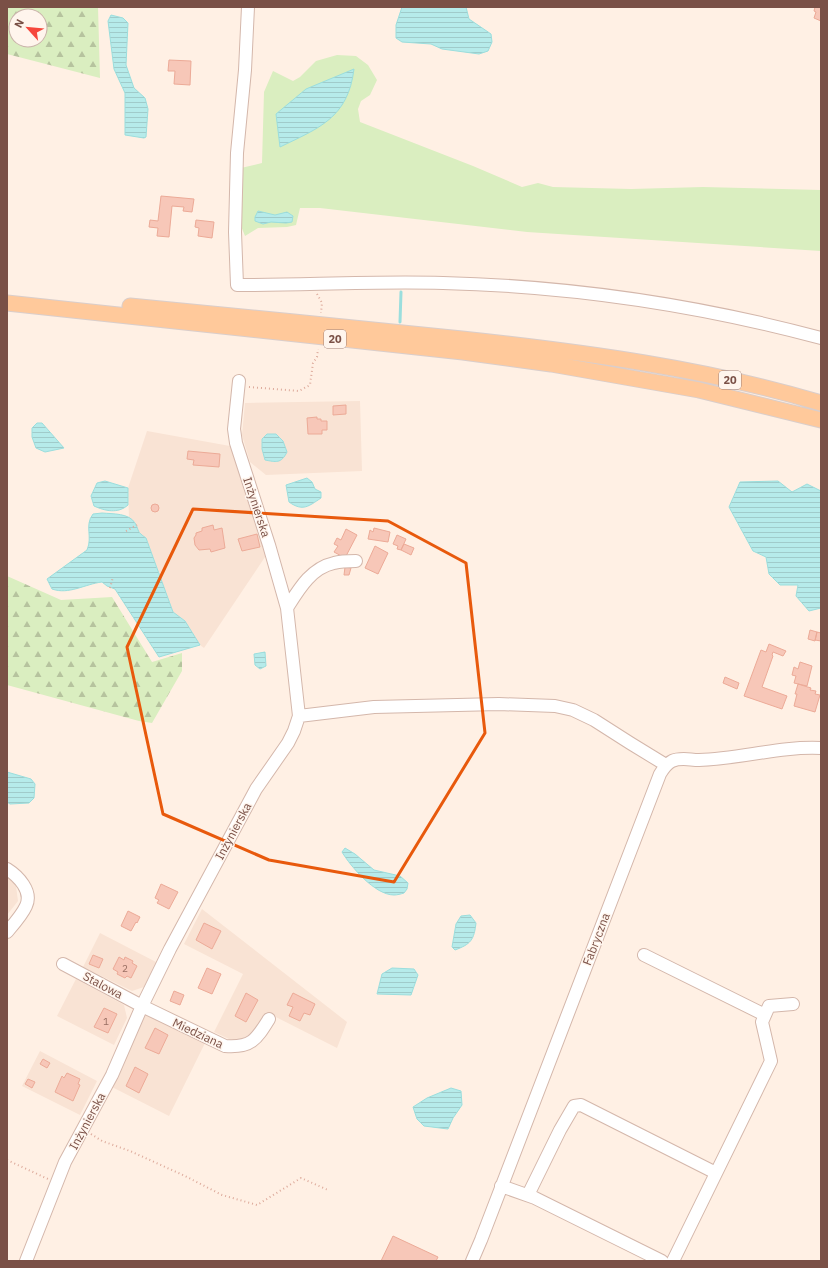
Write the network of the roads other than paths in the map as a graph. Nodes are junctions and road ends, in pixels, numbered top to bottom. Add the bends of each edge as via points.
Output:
1 (248, 7) edge
2 (7, 293) edge
3 (7, 303) edge
4 (821, 338) edge
5 (239, 385) road end
6 (821, 403) edge
7 (821, 420) edge
8 (356, 560) dead end
9 (287, 608) junction
10 (299, 716) junction
11 (821, 748) edge
12 (666, 765) junction
13 (7, 869) edge
14 (7, 932) edge
15 (644, 955) dead end
16 (63, 964) dead end
17 (793, 1004) dead end
18 (142, 1006) junction
19 (765, 1015) junction
20 (269, 1019) dead end
21 (716, 1172) junction
22 (502, 1186) junction
23 (528, 1195) junction
24 (26, 1261) edge
25 (472, 1261) edge
26 (662, 1261) edge
27 (673, 1261) edge

1 - 4 street via 245,70 236,153 237,285 442,283 559,290 726,315
2 - 6 main road, 20 via 554,348 704,373
3 - 7 main road, 20 via 463,352 551,364 699,390
5 - 9 street, Inżynierska via 234,429 236,443
8 - 9 street via 334,563 315,572 301,586
9 - 10 street, Inżynierska
10 - 12 street via 374,707 499,704 555,706 573,710 594,720
10 - 18 street, Inżynierska via 288,743 245,808
11 - 12 street via 699,760 680,759
12 - 22 street, Fabryczna via 660,774
13 - 14 street via 16,875 27,892 27,905
15 - 19 street
16 - 18 street, Stalowa
17 - 19 street via 769,1006
18 - 20 street, Miedziana via 225,1046 237,1047 251,1043
18 - 24 street, Inżynierska via 112,1075 56,1183
19 - 21 street via 762,1022 771,1061
21 - 23 street via 581,1105 574,1106
21 - 27 street
22 - 23 street
22 - 25 street, Fabryczna
23 - 26 street

